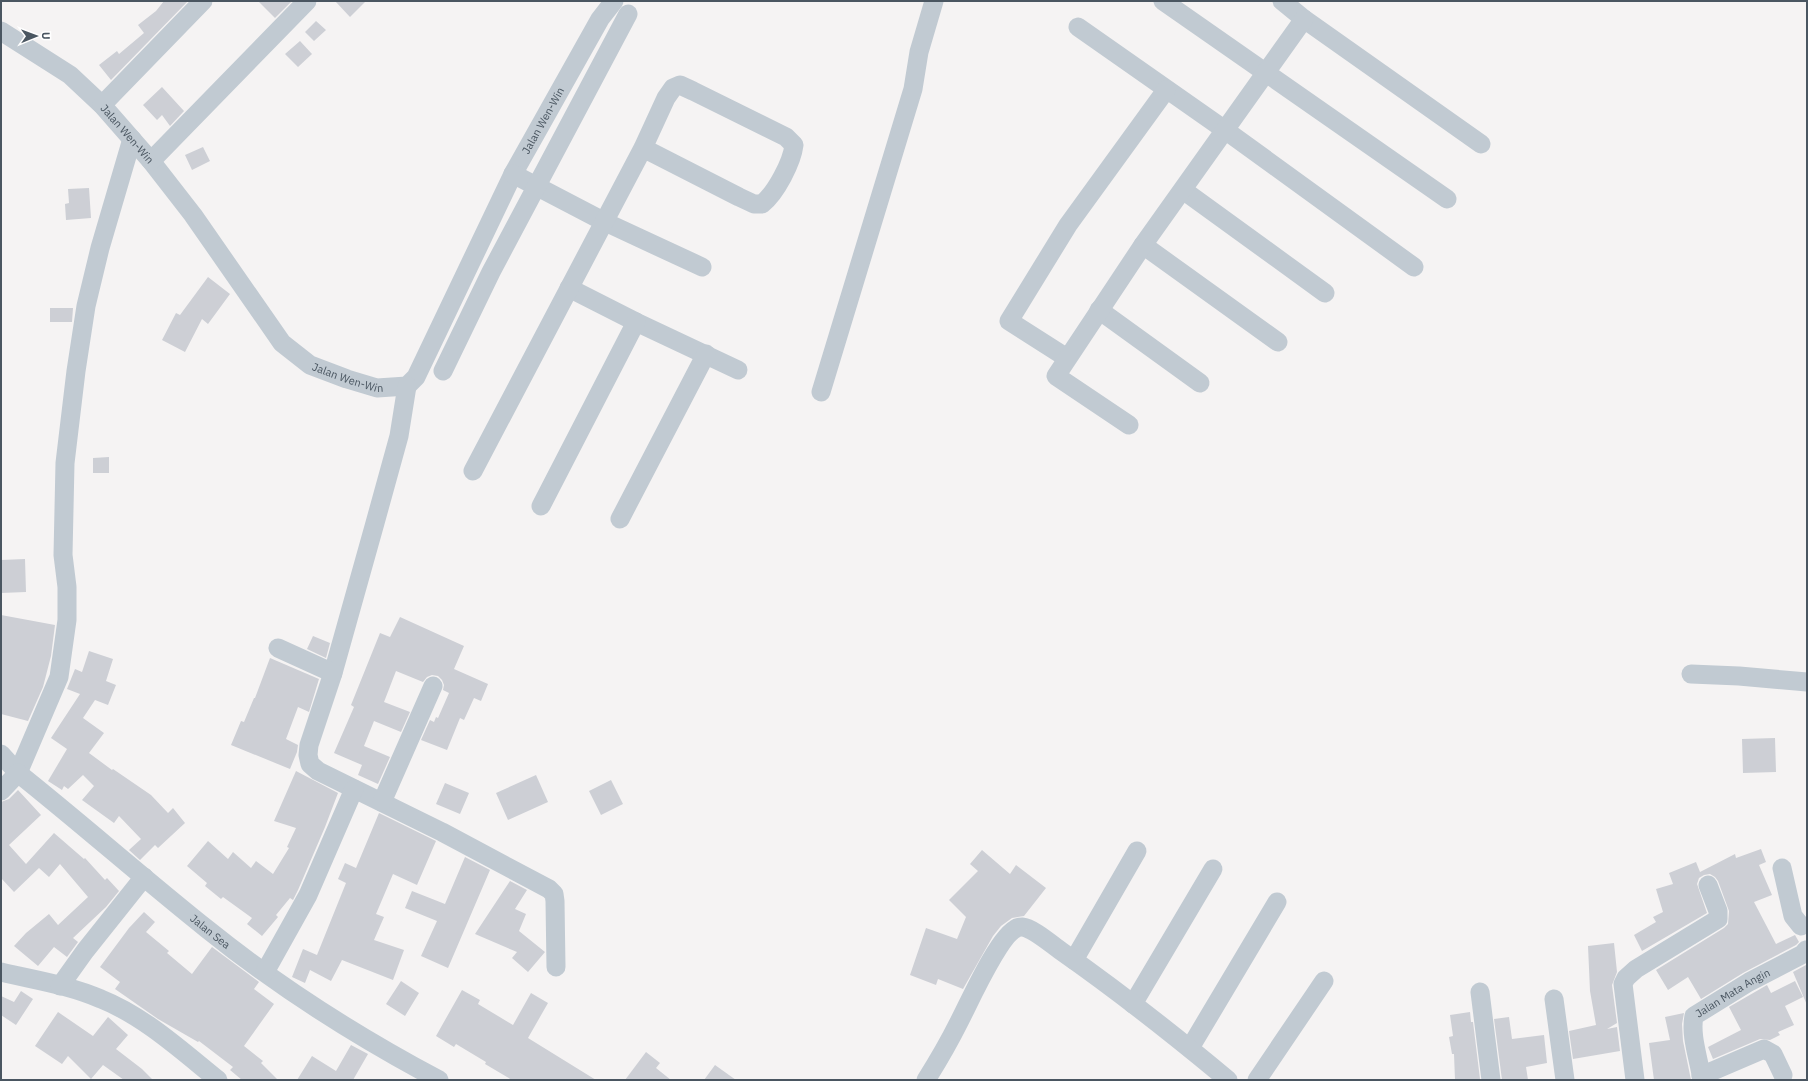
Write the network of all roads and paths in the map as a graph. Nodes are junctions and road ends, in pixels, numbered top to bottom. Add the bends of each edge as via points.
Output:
1 (203, 1) edge
2 (307, 1) edge
3 (614, 1) edge
4 (934, 1) edge
5 (946, 1) edge
6 (1162, 1) edge
7 (1282, 1) edge
8 (628, 14) dead end
9 (1304, 19) junction
10 (1078, 27) dead end
11 (1, 32) edge
12 (1265, 74) junction
13 (913, 90) junction
14 (1166, 90) junction
15 (102, 106) junction
16 (1225, 130) junction
17 (132, 139) junction
18 (1481, 144) dead end
19 (642, 148) junction
20 (151, 161) junction
21 (513, 174) junction
22 (537, 187) junction
23 (1183, 190) junction
24 (1446, 199) dead end
25 (603, 221) junction
26 (1143, 245) junction
27 (702, 267) dead end
28 (1414, 267) dead end
29 (569, 288) junction
30 (1325, 293) dead end
31 (1099, 310) junction
32 (636, 322) junction
33 (1278, 342) dead end
34 (706, 354) junction
35 (1067, 358) junction
36 (738, 370) dead end
37 (443, 371) dead end
38 (1200, 383) dead end
39 (407, 386) junction
40 (821, 392) dead end
41 (1129, 425) dead end
42 (473, 471) dead end
43 (541, 506) dead end
44 (620, 519) dead end
45 (278, 648) dead end
46 (333, 673) junction
47 (1691, 674) dead end
48 (1807, 682) edge
49 (433, 686) dead end
50 (1, 754) edge
51 (18, 773) junction
52 (354, 789) junction
53 (1, 791) edge
54 (382, 802) junction
55 (1137, 851) dead end
56 (1782, 868) dead end
57 (1213, 869) dead end
58 (144, 877) junction
59 (1708, 886) dead end
60 (1277, 902) dead end
61 (1804, 923) edge
62 (1807, 951) edge
63 (1074, 960) junction
64 (556, 967) dead end
65 (1, 972) edge
66 (265, 972) junction
67 (1324, 981) dead end
68 (60, 986) junction
69 (1480, 992) dead end
70 (1554, 999) dead end
71 (1133, 1004) junction
72 (1190, 1048) junction
73 (1783, 1075) dead end
74 (1702, 1078) edge
75 (218, 1080) edge
76 (439, 1080) edge
77 (926, 1080) edge
78 (1228, 1080) edge
79 (1257, 1080) edge
80 (1491, 1080) edge
81 (1565, 1080) edge
82 (1635, 1080) edge

1 - 15 street
2 - 20 street
3 - 21 street, Jalan Wen-Win via 600,19
4 - 13 street via 918,52
5 - 13 street via 930,54
6 - 12 street
7 - 9 street
8 - 22 street
9 - 12 street
9 - 18 street
10 - 14 street
11 - 15 street, Jalan Wen-Win via 70,75
12 - 16 street
12 - 24 street
13 - 40 street
14 - 16 street
14 - 35 street via 1068,225 1009,321
15 - 17 street, Jalan Wen-Win
16 - 23 street
16 - 28 street
17 - 20 street, Jalan Wen-Win
17 - 51 street via 86,306 76,371 65,463 63,555 68,620 59,677
19 - 19 street via 666,98 673,88 680,86 786,137 794,145 793,155 782,176 769,199 762,204 754,204 738,197
19 - 25 street
20 - 39 street, Jalan Wen-Win via 193,215 282,343 310,366 346,379 376,388
21 - 22 street
21 - 39 street, Jalan Wen-Win via 416,377
22 - 25 street
22 - 37 street
23 - 26 street
23 - 30 street
25 - 27 street
25 - 29 street
26 - 31 street
26 - 33 street
29 - 32 street
29 - 42 street
31 - 35 street
31 - 38 street
32 - 34 street
32 - 43 street
34 - 36 street
34 - 44 street
35 - 41 street via 1056,376
39 - 46 street via 399,436
45 - 46 street
46 - 52 street via 314,728 308,756 310,764 318,771
47 - 48 street
49 - 54 street
50 - 51 street, Jalan Sea
51 - 53 street
51 - 58 street, Jalan Sea
52 - 54 street
52 - 66 street via 308,895
54 - 64 street via 549,889 555,900
55 - 63 street
56 - 61 street via 1794,916
57 - 71 street
58 - 66 street, Jalan Sea
58 - 68 street
59 - 82 street via 1718,911 1718,919 1636,969 1622,984
60 - 72 street
61 - 62 street
62 - 74 street, Jalan Mata Angin via 1749,982 1694,1016 1694,1036
63 - 71 street
63 - 77 street via 1023,927 1011,931 993,955
65 - 68 street
66 - 76 street, Jalan Sea via 358,1035
67 - 79 street
68 - 75 street via 102,999 132,1015
69 - 80 street
70 - 81 street
71 - 72 street
72 - 78 street
73 - 74 street via 1773,1054 1764,1049

